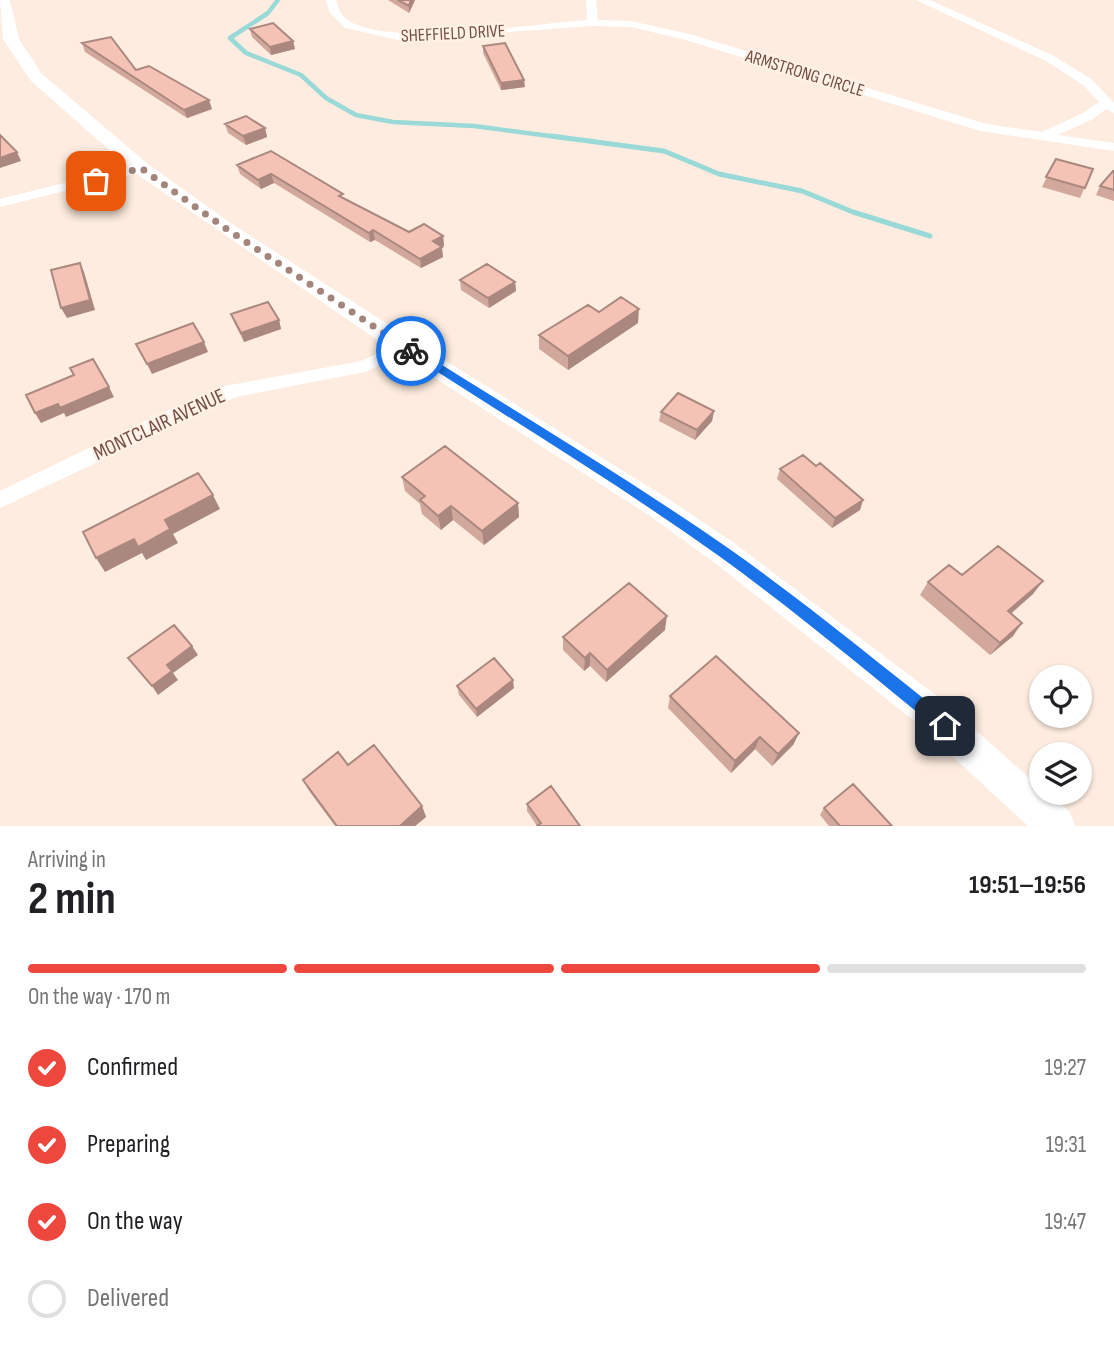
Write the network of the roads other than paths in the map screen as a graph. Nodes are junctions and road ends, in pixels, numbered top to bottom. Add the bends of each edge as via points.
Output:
1 (4, 0) edge
2 (331, 0) edge
3 (591, 0) edge
4 (921, 0) edge
5 (593, 23) junction
6 (1109, 106) edge
7 (1040, 138) junction
8 (1114, 147) edge
9 (141, 168) junction
10 (0, 203) edge
11 (405, 347) junction
12 (0, 500) edge
13 (1044, 822) edge

1 - 9 main road via 12,39 36,77
2 - 5 street, SHEFFIELD DRIVE via 333,13 340,20 387,36
3 - 5 street
4 - 6 street via 1050,59 1088,83
5 - 7 street, ARMSTRONG CIRCLE via 631,24 689,37 934,113
6 - 7 street
7 - 8 street, ARMSTRONG CIRCLE
9 - 10 street
9 - 11 main road
11 - 12 street, MONTCLAIR AVENUE via 365,366 232,391
11 - 13 main road via 726,554 925,708

